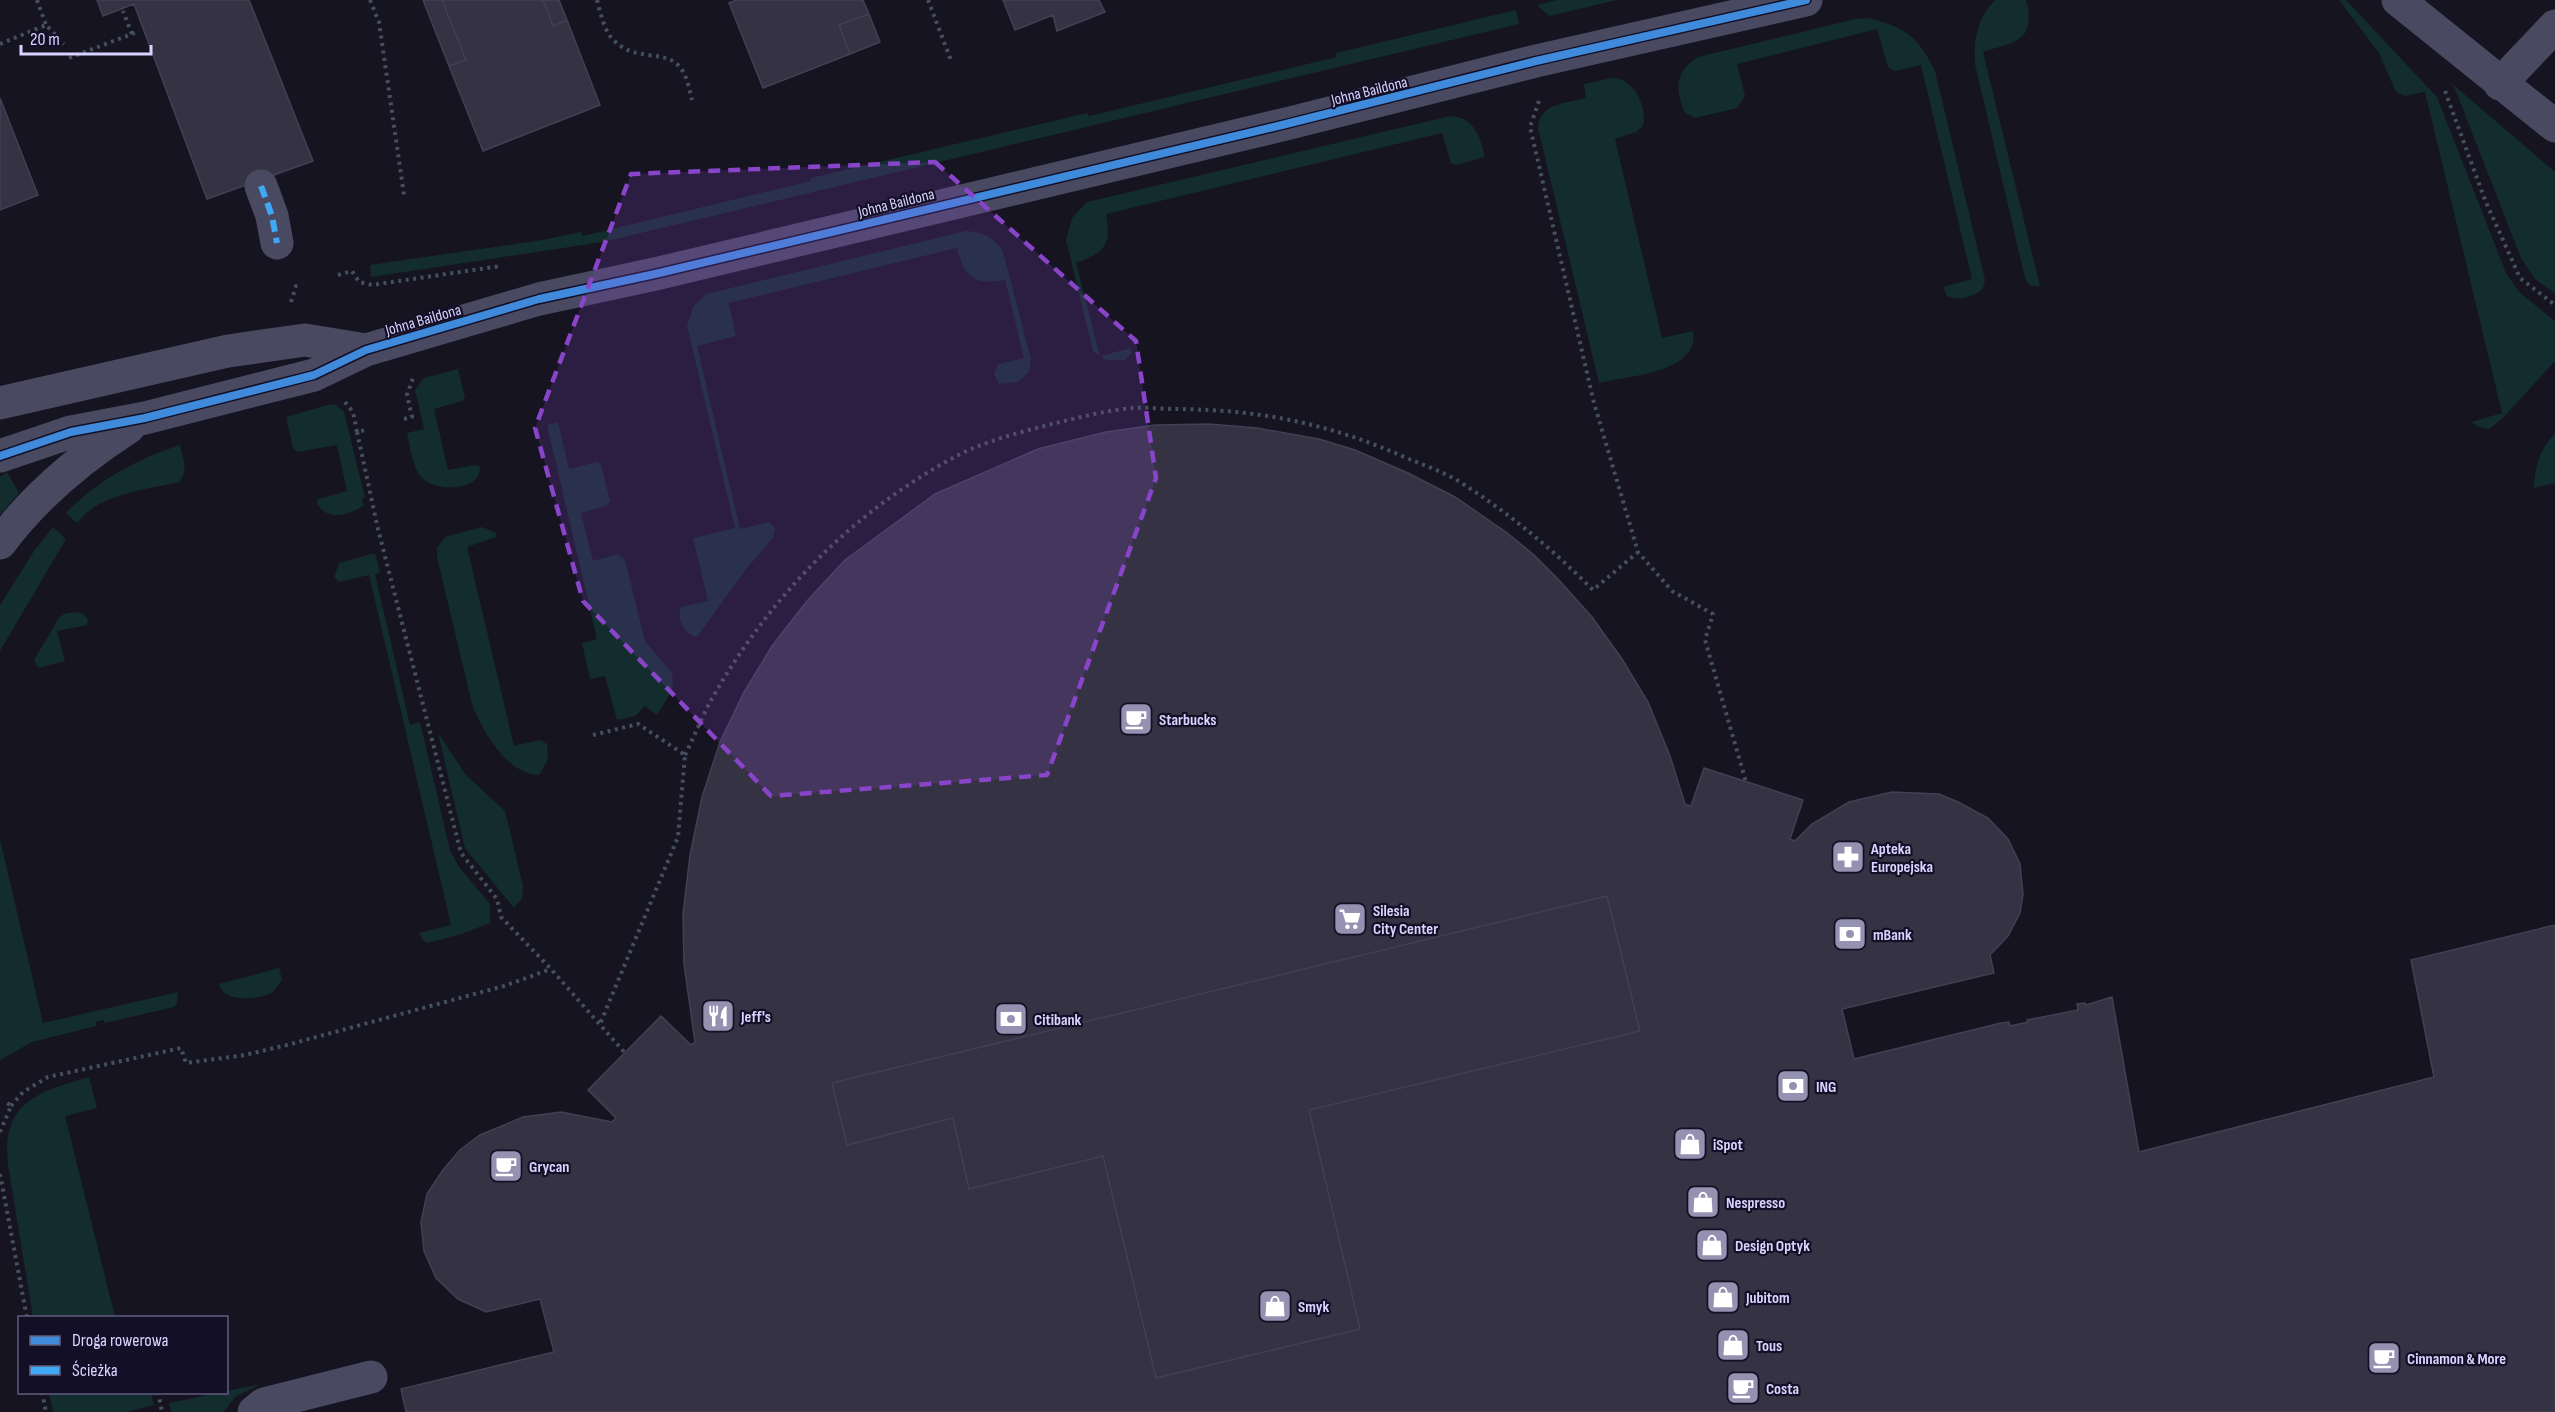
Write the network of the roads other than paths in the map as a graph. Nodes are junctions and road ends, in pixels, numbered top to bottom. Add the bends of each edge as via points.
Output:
1 (1806, 0) edge
2 (2398, 0) edge
3 (2429, 0) edge
4 (2555, 26) edge
5 (2448, 40) junction
6 (2500, 84) junction
7 (2555, 126) edge
8 (261, 186) dead end
9 (277, 243) dead end
10 (366, 350) junction
11 (0, 403) edge
12 (145, 418) junction
13 (0, 456) edge
14 (0, 543) edge
15 (370, 1377) dead end
16 (254, 1412) edge

1 - 10 street, Johna Baildona via 539,299
2 - 5 street
3 - 5 street
4 - 6 street
5 - 6 street
6 - 7 street
8 - 9 street
10 - 11 street, Johna Baildona via 305,340 275,344
10 - 12 street, Johna Baildona via 314,375
12 - 13 street, Johna Baildona via 71,432
12 - 14 street, Johna Baildona via 67,470
15 - 16 street via 264,1404

